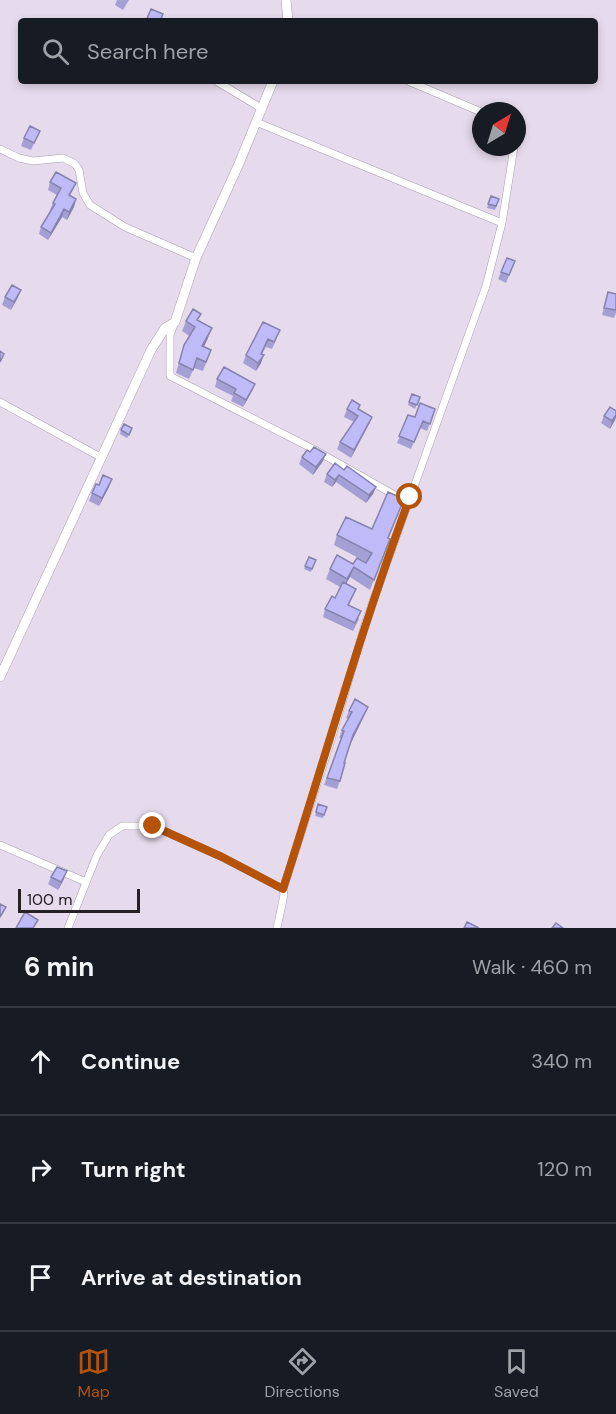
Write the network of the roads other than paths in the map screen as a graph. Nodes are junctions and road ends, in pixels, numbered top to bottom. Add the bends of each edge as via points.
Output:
1 (286, 0) edge
2 (288, 18) edge
3 (221, 84) edge
4 (272, 84) edge
5 (415, 84) edge
6 (261, 108) junction
7 (472, 108) edge
8 (256, 122) junction
9 (0, 149) edge
10 (513, 156) edge
11 (502, 223) junction
12 (196, 258) junction
13 (175, 322) junction
14 (0, 402) edge
15 (102, 458) junction
16 (408, 503) junction
17 (0, 677) edge
18 (0, 845) edge
19 (86, 882) junction
20 (283, 889) junction
21 (68, 928) edge
22 (277, 928) edge

1 - 2 street
3 - 6 street
4 - 6 street
5 - 7 street
6 - 8 street
8 - 11 street
8 - 12 street
9 - 12 street via 20,159 63,158 75,164 90,205 125,227
10 - 11 street
11 - 16 street via 486,286
12 - 13 street
13 - 15 street via 165,328 151,350
13 - 16 street via 170,335 170,376
14 - 15 street
15 - 17 street
16 - 20 street via 367,618
18 - 19 street
19 - 20 street via 109,835 122,826 138,825 153,826
19 - 21 street
20 - 22 street via 285,896

